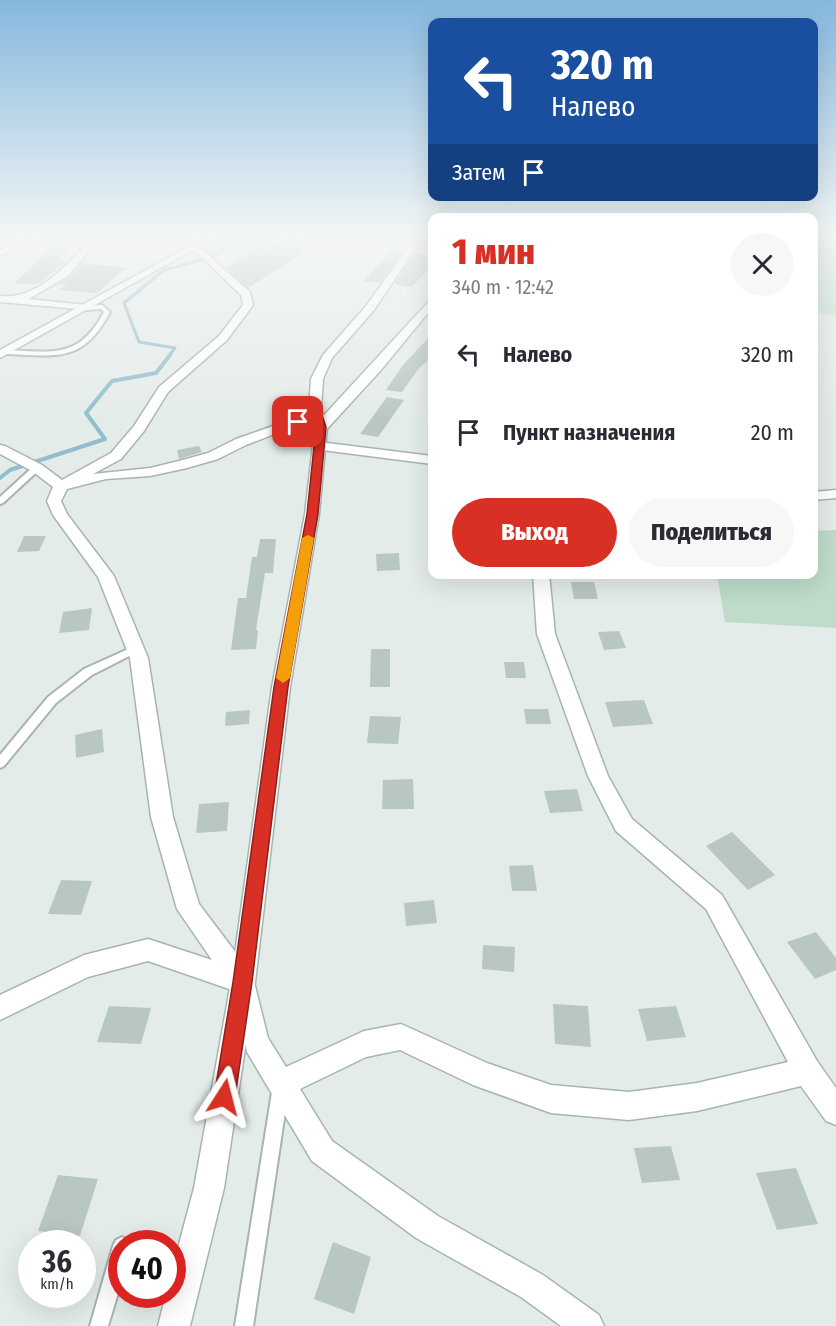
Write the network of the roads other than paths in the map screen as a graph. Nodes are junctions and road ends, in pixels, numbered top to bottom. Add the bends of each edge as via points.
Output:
1 (25, 298) edge
2 (104, 298) edge
3 (247, 298) edge
4 (377, 298) edge
5 (0, 299) edge
6 (20, 301) junction
7 (428, 306) edge
8 (86, 308) junction
9 (3, 353) edge
10 (319, 429) junction
11 (0, 449) edge
12 (428, 459) edge
13 (31, 465) junction
14 (61, 486) junction
15 (836, 494) edge
16 (818, 496) edge
17 (0, 501) edge
18 (541, 579) edge
19 (135, 650) junction
20 (0, 763) edge
21 (243, 982) junction
22 (0, 1008) edge
23 (807, 1071) junction
24 (281, 1084) junction
25 (836, 1111) edge
26 (108, 1295) edge
27 (99, 1326) edge
28 (174, 1326) edge
29 (244, 1326) edge
30 (588, 1326) edge

1 - 6 street
2 - 8 street
3 - 14 street via 248,305 223,338 163,390 116,456
4 - 10 street via 327,357 317,379 315,408
5 - 6 street
6 - 8 street
7 - 10 street
8 - 9 street
8 - 9 lane via 102,307 107,312 98,333 77,347 62,353
10 - 12 street
10 - 14 street via 241,442 182,465 106,475
10 - 21 street via 312,514 281,687
11 - 13 street
13 - 14 street
13 - 17 lane
14 - 19 street via 54,501 60,515 106,576
15 - 16 street
18 - 23 street via 546,634 598,776 624,825 714,903
19 - 20 lane via 88,672 52,700
19 - 21 street via 162,817 189,909
21 - 22 street via 148,950 84,967
21 - 24 street via 256,1043
21 - 28 street via 210,1188
23 - 24 street via 697,1097 629,1106 551,1099 483,1075 401,1037 364,1044
23 - 25 street
24 - 29 lane
24 - 30 street via 322,1151 427,1227 532,1286
26 - 27 lane

